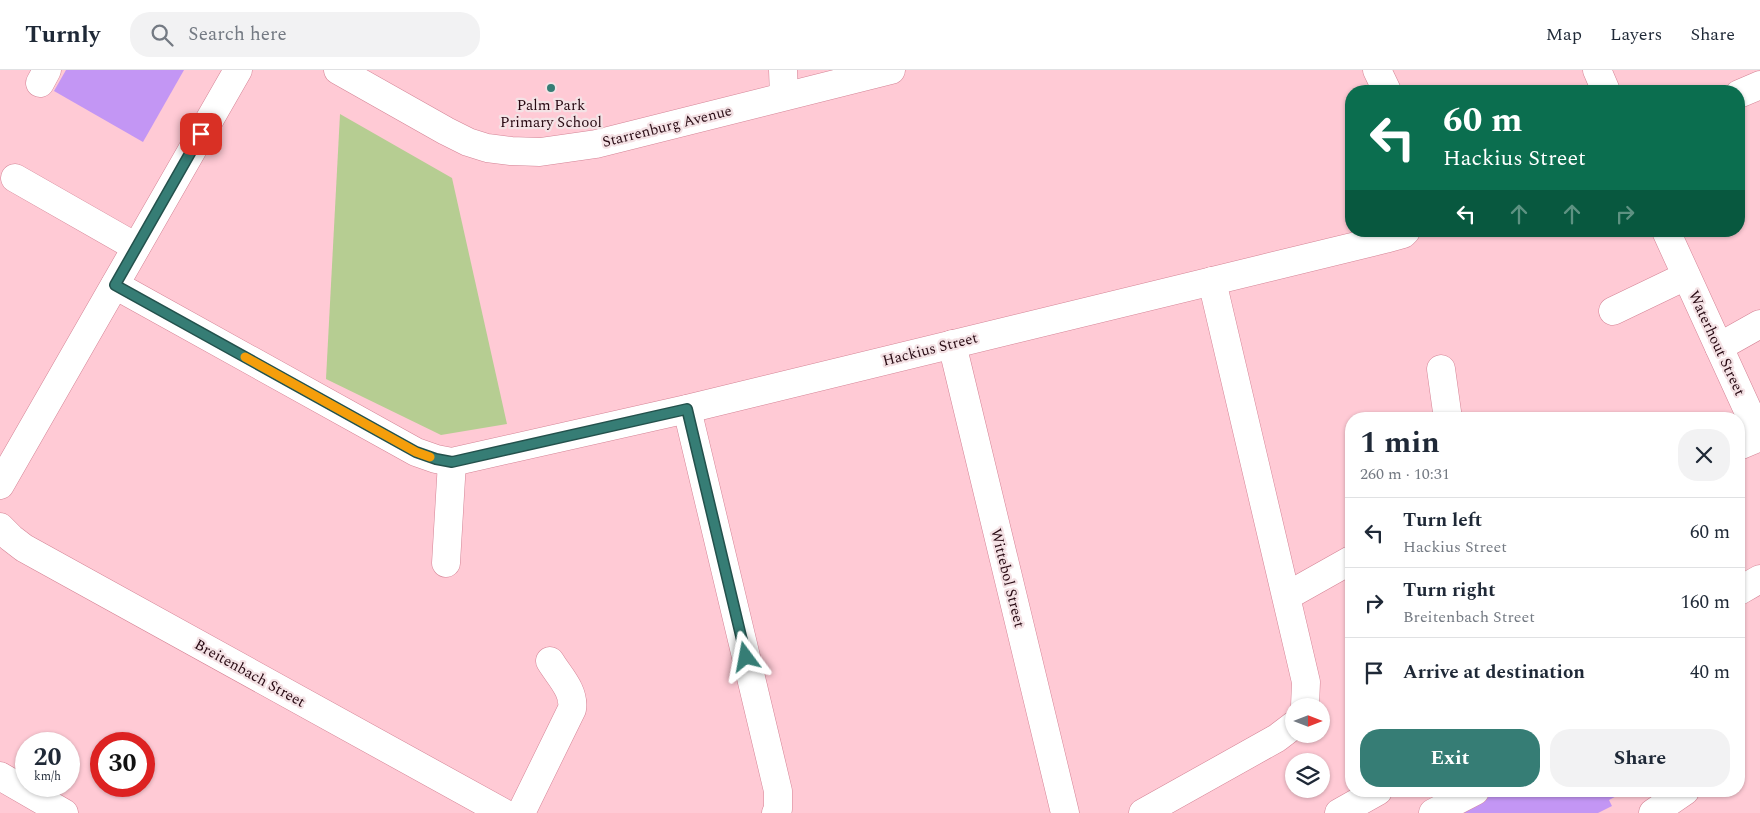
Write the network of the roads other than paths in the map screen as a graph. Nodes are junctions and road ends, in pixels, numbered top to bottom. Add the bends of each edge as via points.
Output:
1 (238, 70) edge
2 (338, 70) edge
3 (891, 70) edge
4 (1377, 70) edge
5 (1597, 70) edge
6 (784, 83) edge
7 (1383, 85) edge
8 (1603, 85) edge
9 (1760, 85) edge
10 (1745, 91) edge
11 (15, 178) dead end
12 (1392, 237) edge
13 (1669, 237) edge
14 (136, 247) junction
15 (1686, 276) junction
16 (1212, 281) junction
17 (115, 285) junction
18 (1613, 311) dead end
19 (1760, 324) edge
20 (952, 344) junction
21 (1719, 347) junction
22 (1441, 369) dead end
23 (687, 409) junction
24 (1447, 412) edge
25 (1760, 437) edge
26 (1745, 443) edge
27 (452, 462) junction
28 (0, 485) edge
29 (0, 527) edge
30 (446, 563) dead end
31 (1345, 563) edge
32 (1760, 579) edge
33 (1745, 588) edge
34 (1287, 596) junction
35 (550, 661) dead end
36 (1305, 698) edge
37 (1285, 732) edge
38 (0, 776) edge
39 (1367, 797) edge
40 (1463, 797) edge
41 (1677, 797) edge
42 (64, 813) edge
43 (504, 813) edge
44 (521, 813) edge
45 (776, 813) edge
46 (1065, 813) edge
47 (1144, 813) edge
48 (1339, 813) edge
49 (1433, 813) edge
50 (1654, 813) edge

1 - 14 street
2 - 6 street, Starrenburg Avenue via 446,132 487,148 511,152 540,152 596,144
3 - 6 street, Starrenburg Avenue
4 - 7 street
5 - 8 street
9 - 10 street
11 - 14 street
12 - 16 street, Hackius Street
13 - 15 street, Waterhout Street
14 - 17 street
15 - 18 street, Waterhout Street
15 - 21 street, Waterhout Street
16 - 20 street, Hackius Street
16 - 34 street
17 - 27 street, Hackius Street via 416,452
17 - 28 street
19 - 21 street
20 - 23 street, Hackius Street
20 - 46 street, Wittebol Street
21 - 25 street, Waterhout Street
22 - 24 street
23 - 27 street, Hackius Street
23 - 45 street via 778,791
25 - 26 street, Waterhout Street
27 - 30 street
29 - 43 street, Breitenbach Street via 24,548
31 - 34 street
32 - 33 street
34 - 36 street via 1306,682
35 - 44 street via 570,692 572,709
37 - 47 street
38 - 42 street
39 - 48 street
40 - 49 street
41 - 50 street

